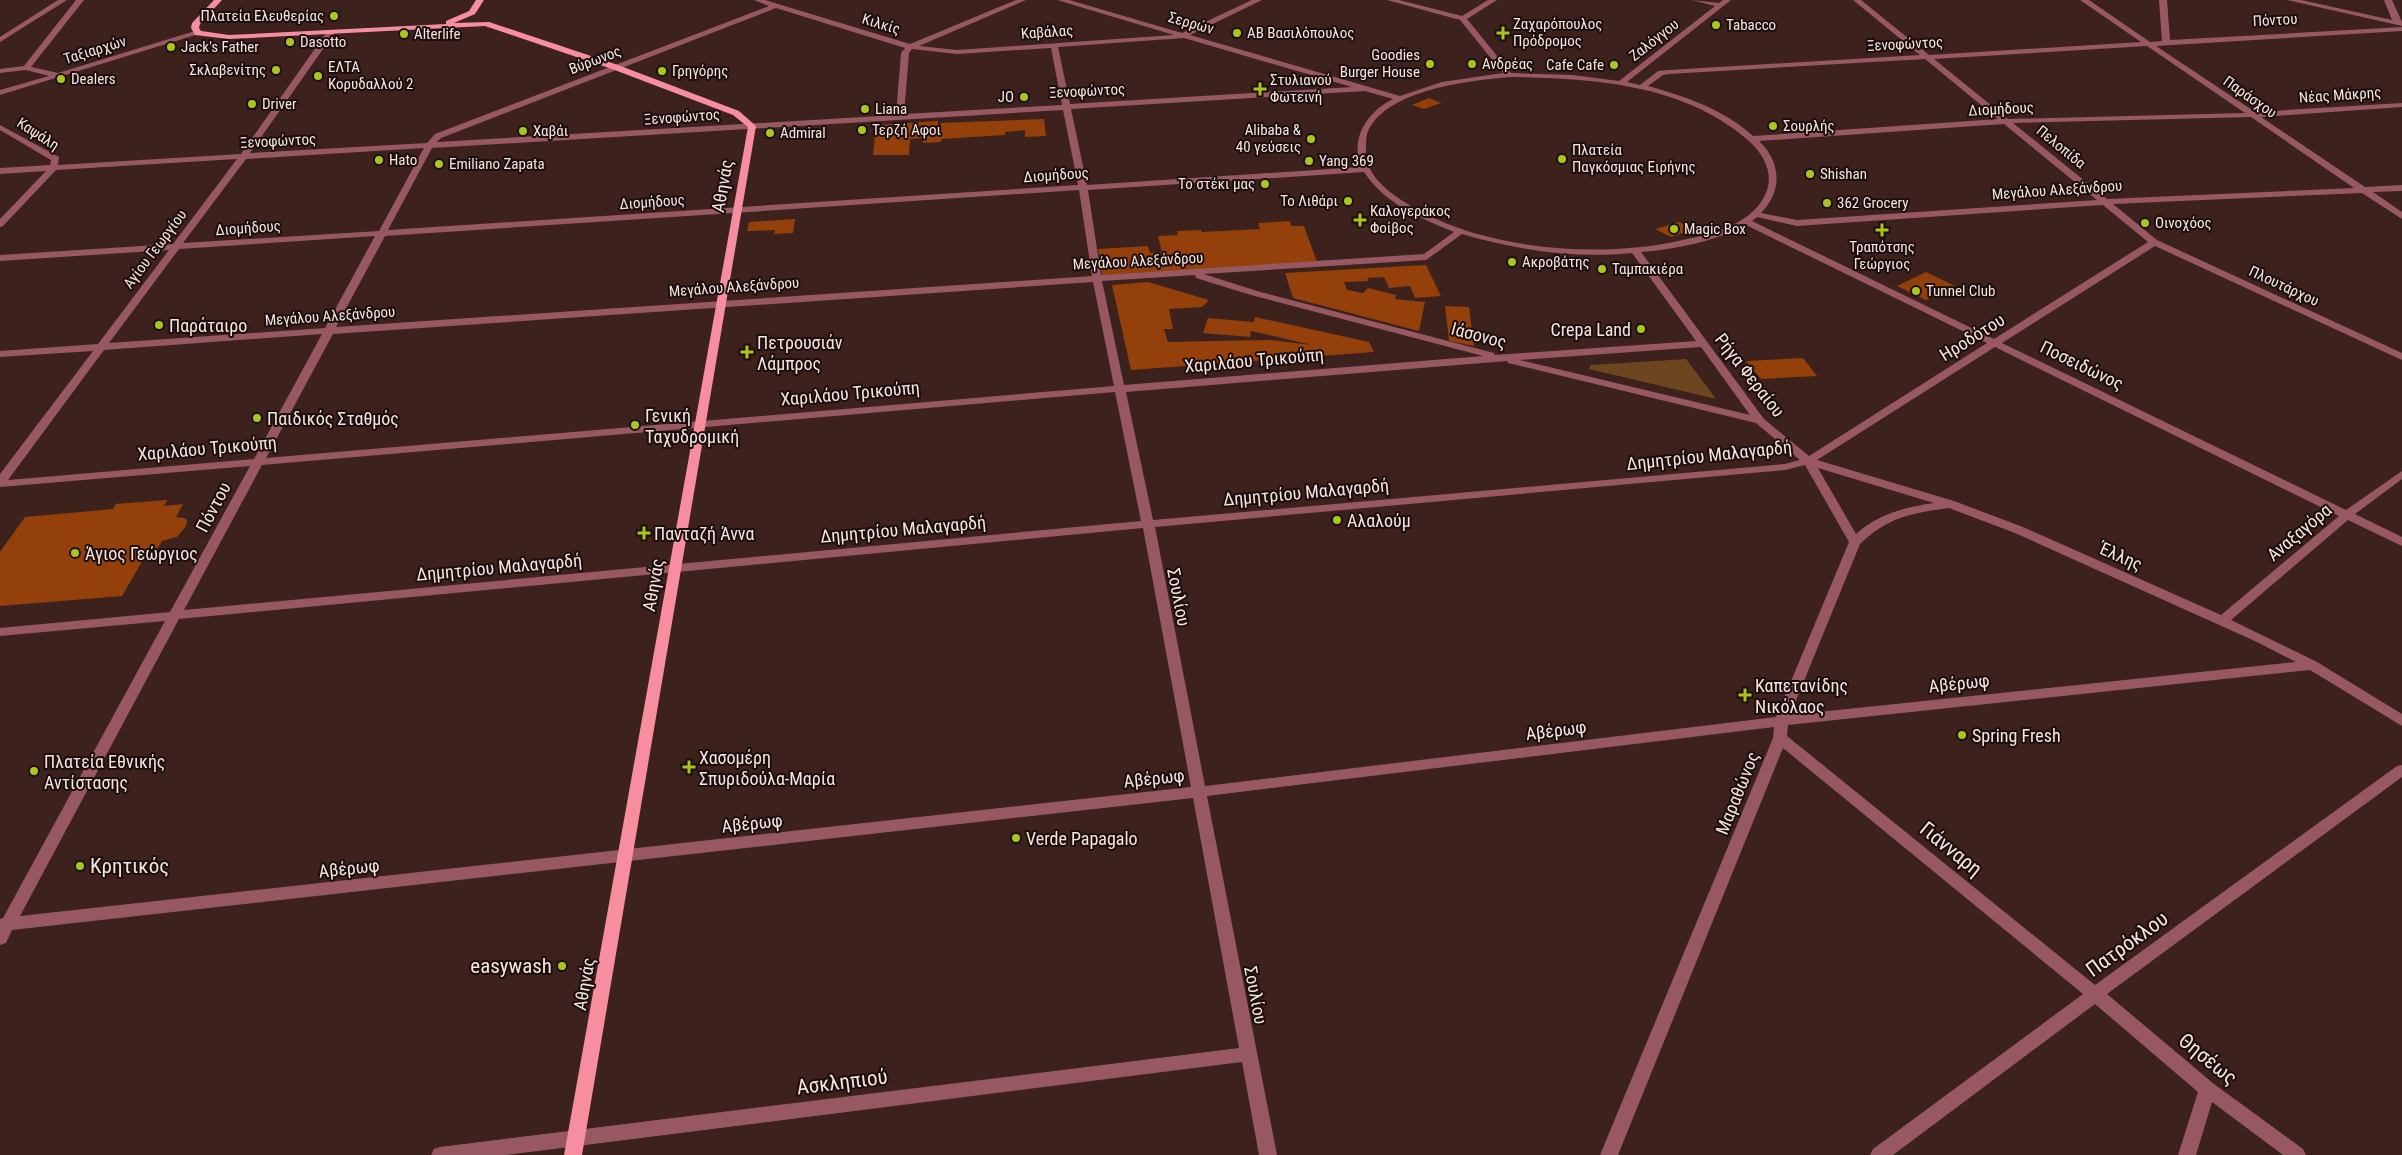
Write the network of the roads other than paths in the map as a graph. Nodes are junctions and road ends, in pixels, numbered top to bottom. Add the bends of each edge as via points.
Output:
1 (63, 0) edge
2 (80, 0) edge
3 (218, 0) edge
4 (480, 0) edge
5 (758, 0) edge
6 (1022, 0) edge
7 (1060, 0) edge
8 (1258, 0) edge
9 (1391, 0) edge
10 (1493, 0) edge
11 (1696, 0) edge
12 (1727, 0) edge
13 (1857, 0) edge
14 (2084, 0) edge
15 (2164, 0) edge
16 (2291, 0) edge
17 (2388, 0) edge
18 (1720, 5) junction
19 (775, 6) junction
20 (472, 12) junction
21 (1464, 18) junction
22 (486, 24) junction
23 (2400, 25) edge
24 (442, 26) junction
25 (331, 32) junction
26 (198, 33) junction
27 (1185, 36) junction
28 (0, 40) edge
29 (2166, 42) junction
30 (2150, 43) junction
31 (1054, 46) junction
32 (910, 48) junction
33 (1928, 56) junction
34 (615, 67) junction
35 (26, 68) junction
36 (1640, 68) junction
37 (0, 71) edge
38 (1661, 73) junction
39 (1509, 75) junction
40 (59, 76) junction
41 (1621, 83) junction
42 (1642, 87) junction
43 (1366, 89) junction
44 (0, 93) edge
45 (1400, 99) junction
46 (2402, 105) edge
47 (1066, 106) junction
48 (2250, 115) junction
49 (900, 116) junction
50 (2008, 121) junction
51 (752, 126) junction
52 (0, 127) edge
53 (1753, 139) junction
54 (429, 146) junction
55 (243, 157) junction
56 (53, 168) junction
57 (1366, 169) junction
58 (0, 171) edge
59 (1083, 188) junction
60 (2402, 188) edge
61 (2363, 191) junction
62 (2106, 202) junction
63 (737, 210) junction
64 (1755, 214) junction
65 (2402, 216) edge
66 (1745, 221) junction
67 (0, 224) edge
68 (1461, 231) junction
69 (381, 233) junction
70 (2154, 242) junction
71 (177, 246) junction
72 (1635, 251) junction
73 (0, 258) edge
74 (1191, 273) junction
75 (1097, 279) junction
76 (721, 303) junction
77 (329, 331) junction
78 (1995, 342) junction
79 (1703, 344) junction
80 (102, 347) junction
81 (0, 354) edge
82 (2402, 357) edge
83 (1500, 358) junction
84 (1121, 389) junction
85 (1760, 421) junction
86 (700, 423) junction
87 (258, 461) junction
88 (1808, 461) junction
89 (2402, 474) edge
90 (0, 483) edge
91 (1950, 504) junction
92 (2347, 515) junction
93 (1148, 524) junction
94 (1855, 542) junction
95 (2402, 542) edge
96 (675, 568) junction
97 (174, 616) junction
98 (2222, 621) junction
99 (0, 632) edge
100 (2312, 665) junction
101 (1781, 721) junction
102 (2402, 721) edge
103 (1780, 738) junction
104 (2402, 770) edge
105 (1198, 792) junction
106 (625, 857) junction
107 (4, 925) edge
108 (0, 938) edge
109 (2095, 994) junction
110 (1250, 1054) junction
111 (2208, 1089) junction
112 (576, 1137) junction
113 (440, 1155) edge
114 (573, 1155) edge
115 (1268, 1155) edge
116 (1609, 1155) edge
117 (1879, 1155) edge
118 (2187, 1155) edge
119 (2297, 1155) edge

1 - 28 street
2 - 35 street
3 - 26 main road via 196,23
4 - 20 main road
5 - 19 street, Κιλκίς
6 - 32 street
7 - 27 street, Σερρών
8 - 27 street
9 - 21 street
10 - 21 street
11 - 18 street
12 - 18 street, Ζαλόγγου
13 - 33 street, Πελοπίδα
14 - 30 street, Παράσχου
15 - 29 street
16 - 23 street
17 - 23 street
18 - 36 street, Ζαλόγγου
19 - 32 street, Κιλκίς
19 - 34 street, Βύρωνος
20 - 22 main road
20 - 24 main road
21 - 39 street
22 - 24 main road
22 - 34 main road
23 - 29 street, Πόντου
24 - 25 main road
25 - 26 main road via 229,37
25 - 55 street, Αγίου Γεωργίου
26 - 40 street, Ταξιαρχών
27 - 31 street, Καβάλας
27 - 43 street, Σερρών
29 - 30 street, Πόντου
30 - 33 street, Ξενοφώντος
30 - 48 street, Παράσχου
31 - 32 street, Καβάλας via 956,52
31 - 47 street, Σουλίου
32 - 49 street via 905,53
33 - 38 street, Ξενοφώντος
33 - 50 street, Πελοπίδα
34 - 51 main road via 736,112
34 - 54 street, Βύρωνος via 438,136
35 - 37 street
35 - 40 street
36 - 38 street, Ξενοφώντος
36 - 41 street, Ζαλόγγου
38 - 42 street
39 - 41 street via 1565,76
39 - 45 street via 1454,81
40 - 44 street, Ταξιαρχών
41 - 42 street
42 - 53 street via 1709,110
43 - 45 street, Σερρών
43 - 47 street, Ξενοφώντος
45 - 57 street via 1378,113 1362,135 1360,147
46 - 48 street, Νέας Μάκρης
47 - 49 street, Ξενοφώντος
47 - 59 street, Σουλίου
48 - 50 street, Διομήδους
48 - 61 street, Παράσχου
49 - 51 street, Ξενοφώντος
50 - 53 street, Διομήδους
50 - 62 street, Πελοπίδα
51 - 54 street, Ξενοφώντος
51 - 63 main road, Αθηνάς
52 - 56 street, Καψάλη via 56,159
53 - 64 street via 1772,167 1774,182 1770,196
54 - 55 street, Ξενοφώντος
54 - 69 street, Πόντου
55 - 56 street, Ξενοφώντος
55 - 71 street, Αγίου Γεωργίου
56 - 58 street, Ξενοφώντος
56 - 67 street
57 - 59 street, Διομήδους
57 - 68 street via 1375,183 1390,196 1410,209
59 - 63 street, Διομήδους
59 - 75 street, Σουλίου
60 - 61 street, Μεγάλου Αλεξάνδρου
61 - 62 street, Μεγάλου Αλεξάνδρου
61 - 65 street, Παράσχου
62 - 64 street, Μεγάλου Αλεξάνδρου via 1797,223
62 - 70 street, Πελοπίδα
63 - 69 street, Διομήδους
63 - 76 main road, Αθηνάς
64 - 66 street
66 - 72 street via 1716,235 1679,246
66 - 78 street, Ποσειδώνος
68 - 72 street via 1502,242 1564,251
68 - 74 street, Μεγάλου Αλεξάνδρου via 1426,257
69 - 71 street, Διομήδους
69 - 77 street, Πόντου
70 - 78 street, Ηροδότου
70 - 82 street, Πλουτάρχου
71 - 73 street, Διομήδους
71 - 80 street, Αγίου Γεωργίου
72 - 79 street, Ρήγα Φεραίου
74 - 75 street, Μεγάλου Αλεξάνδρου
74 - 83 street, Ιάσονος via 1254,293
75 - 76 street, Μεγάλου Αλεξάνδρου
75 - 84 street, Σουλίου
76 - 77 street, Μεγάλου Αλεξάνδρου
76 - 86 main road, Αθηνάς
77 - 80 street, Μεγάλου Αλεξάνδρου
77 - 87 street, Πόντου
78 - 88 street, Ηροδότου
78 - 92 street, Ποσειδώνος
79 - 83 street, Χαριλάου Τρικούπη
79 - 85 street, Ρήγα Φεραίου
80 - 81 street, Μεγάλου Αλεξάνδρου
80 - 90 street, Αγίου Γεωργίου
83 - 84 street, Χαριλάου Τρικούπη
83 - 85 street, Ιάσονος
84 - 86 street, Χαριλάου Τρικούπη
84 - 93 street, Σουλίου
85 - 88 street, Ρήγα Φεραίου
86 - 87 street, Χαριλάου Τρικούπη
86 - 96 main road, Αθηνάς
87 - 90 street, Χαριλάου Τρικούπη
87 - 97 street, Πόντου
88 - 91 street, Έλλης
88 - 93 street, Δημητρίου Μαλαγαρδή via 1764,470
88 - 94 street, Ρήγα Φεραίου
89 - 92 street, Αναξαγόρα
91 - 94 street, Μαραθώνος via 1886,517
91 - 98 street, Έλλης via 2019,530
92 - 95 street, Ποσειδώνος
92 - 98 street, Αναξαγόρα
93 - 96 street, Δημητρίου Μαλαγαρδή
93 - 105 street, Σουλίου
94 - 101 street, Μαραθώνος
96 - 97 street, Δημητρίου Μαλαγαρδή
96 - 106 main road, Αθηνάς
97 - 99 street, Δημητρίου Μαλαγαρδή
97 - 107 street, Πόντου
98 - 100 street, Έλλης
100 - 101 street, Αβέρωφ
100 - 102 street, Έλλης
101 - 103 street, Μαραθώνος
101 - 105 street, Αβέρωφ
103 - 109 street, Γιάνναρη
103 - 116 street, Μαραθώνος
104 - 109 street, Πατρόκλου
105 - 106 street, Αβέρωφ
105 - 110 street, Σουλίου
106 - 107 street, Αβέρωφ
106 - 112 main road, Αθηνάς
107 - 108 street, Πόντου
109 - 111 street, Θησέως
109 - 117 street, Πατρόκλου
110 - 112 street, Ασκληπιού
110 - 115 street, Σουλίου
111 - 118 street
111 - 119 street, Θησέως
112 - 113 street, Ασκληπιού
112 - 114 main road, Αθηνάς

